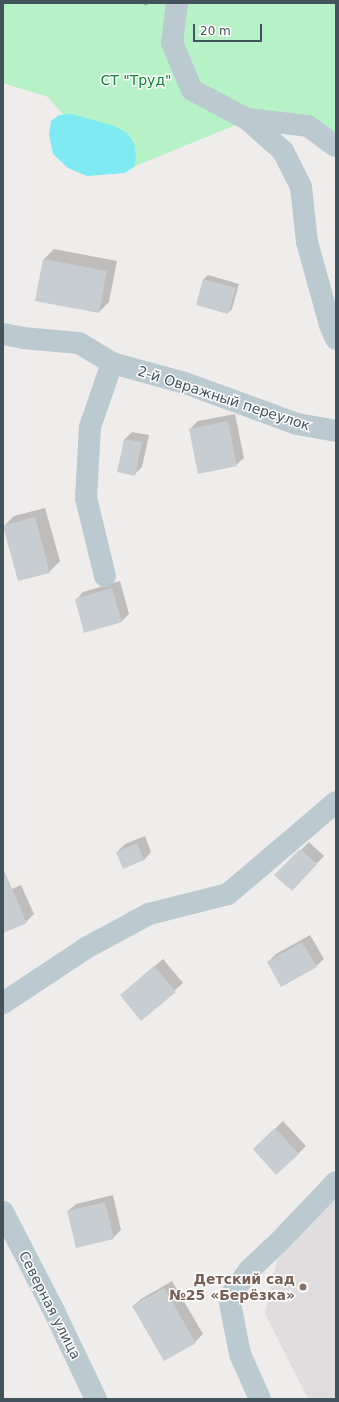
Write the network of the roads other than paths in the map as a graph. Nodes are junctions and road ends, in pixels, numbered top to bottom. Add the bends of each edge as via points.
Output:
1 (176, 3) edge
2 (247, 119) junction
3 (336, 146) edge
4 (3, 334) edge
5 (336, 339) edge
6 (112, 363) junction
7 (336, 432) edge
8 (105, 576) dead end
9 (336, 802) edge
10 (3, 1003) edge
11 (336, 1182) edge
12 (3, 1212) edge
13 (96, 1399) edge
14 (260, 1399) edge

1 - 2 street via 172,43 192,90
2 - 3 street via 308,126
2 - 5 street via 283,151 301,187 307,242 330,326
4 - 6 street, 2-й Овражный переулок via 79,343
6 - 7 street, 2-й Овражный переулок via 185,383 297,424
6 - 8 street via 90,427 86,498
9 - 10 street via 228,894 149,914 86,948
11 - 14 street via 249,1270 229,1298 240,1354
12 - 13 street, Северная улица

